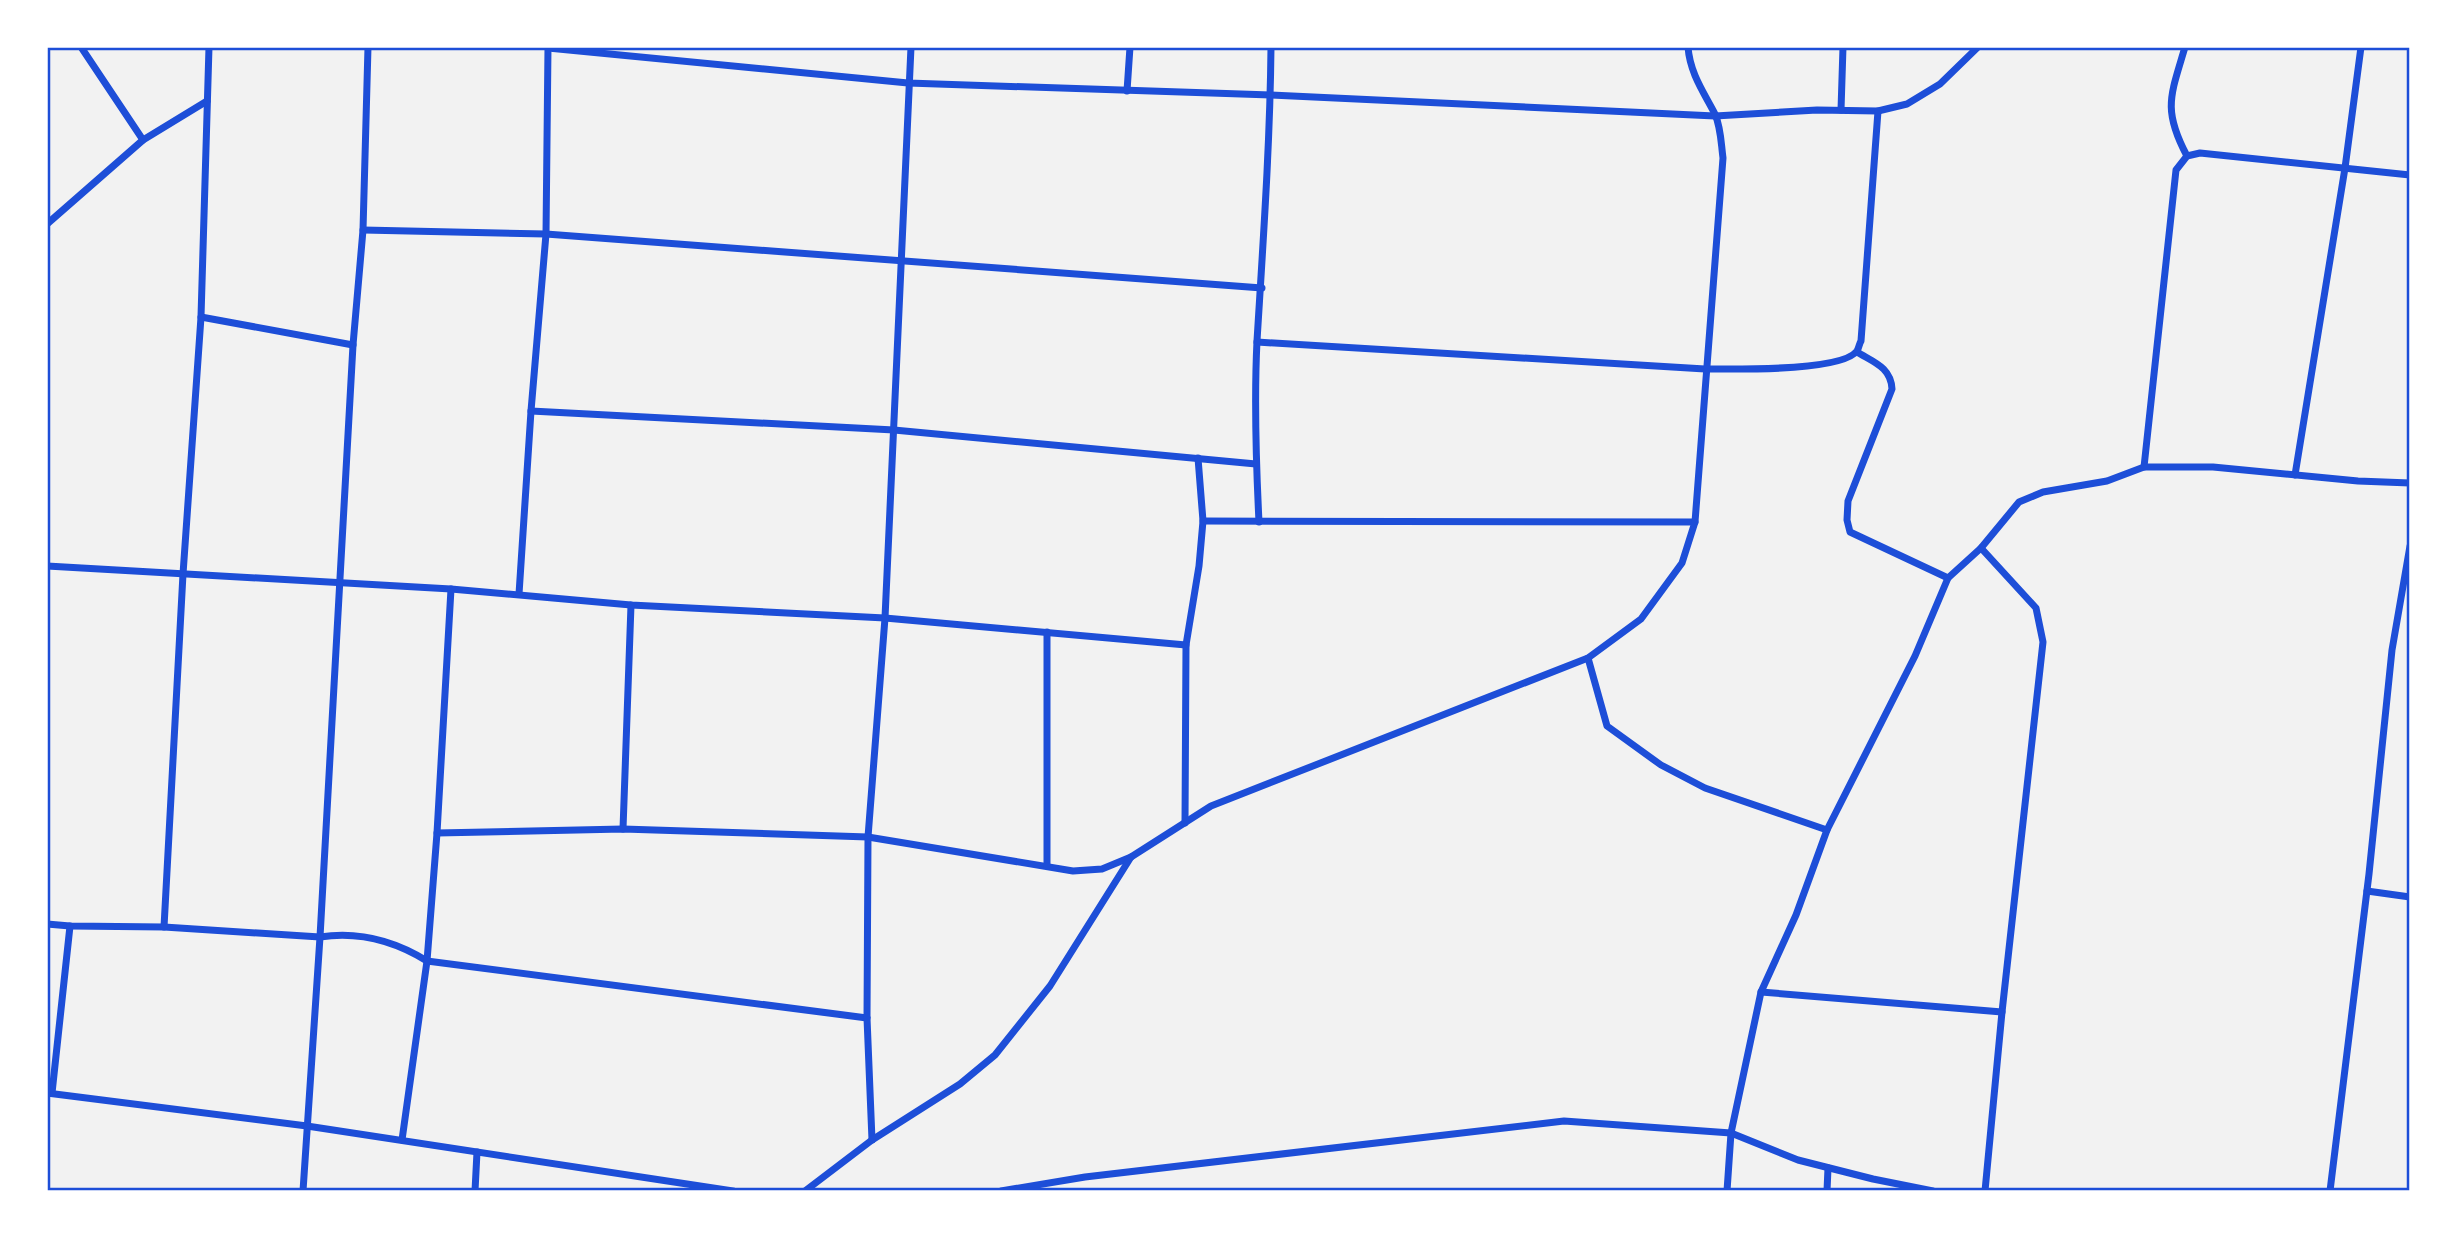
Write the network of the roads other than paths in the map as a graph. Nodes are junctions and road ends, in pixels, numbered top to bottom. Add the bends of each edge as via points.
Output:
1 (81, 47) edge
2 (209, 47) edge
3 (368, 47) edge
4 (911, 47) edge
5 (1130, 47) edge
6 (1271, 47) edge
7 (1688, 47) edge
8 (1843, 47) edge
9 (1978, 47) edge
10 (2185, 47) edge
11 (2361, 47) edge
12 (548, 48) edge
13 (908, 83) junction
14 (1127, 90) junction
15 (1270, 95) junction
16 (207, 100) junction
17 (1841, 110) junction
18 (1878, 111) junction
19 (1716, 116) junction
20 (143, 140) junction
21 (2187, 156) junction
22 (2345, 168) junction
23 (2410, 175) edge
24 (47, 224) edge
25 (363, 230) junction
26 (546, 233) junction
27 (901, 259) junction
28 (1262, 288) junction
29 (201, 317) junction
30 (1257, 342) junction
31 (353, 345) junction
32 (1857, 352) junction
33 (1705, 369) junction
34 (531, 411) junction
35 (894, 430) junction
36 (1198, 458) junction
37 (1256, 464) junction
38 (2144, 467) junction
39 (2295, 475) junction
40 (2410, 483) edge
41 (1203, 521) junction
42 (1259, 522) junction
43 (1695, 522) junction
44 (2410, 546) edge
45 (1981, 548) junction
46 (47, 566) edge
47 (183, 574) junction
48 (1948, 578) junction
49 (341, 582) junction
50 (451, 589) junction
51 (519, 594) junction
52 (631, 605) junction
53 (885, 618) junction
54 (1047, 632) junction
55 (1186, 645) junction
56 (1588, 658) junction
57 (1185, 823) junction
58 (623, 830) junction
59 (1827, 830) junction
60 (437, 833) junction
61 (868, 837) junction
62 (1131, 856) junction
63 (1047, 866) junction
64 (2367, 891) junction
65 (2410, 897) edge
66 (47, 924) edge
67 (70, 926) junction
68 (164, 927) junction
69 (320, 937) junction
70 (426, 961) junction
71 (1761, 992) junction
72 (2002, 1012) junction
73 (867, 1018) junction
74 (50, 1093) edge
75 (307, 1126) junction
76 (1731, 1133) junction
77 (402, 1140) junction
78 (872, 1140) junction
79 (477, 1152) junction
80 (1828, 1168) junction
81 (303, 1191) edge
82 (475, 1191) edge
83 (733, 1191) edge
84 (805, 1191) edge
85 (1001, 1191) edge
86 (1727, 1191) edge
87 (1827, 1191) edge
88 (1933, 1191) edge
89 (1985, 1191) edge
90 (2330, 1191) edge

1 - 20 street
2 - 16 street
3 - 25 street
4 - 13 street
5 - 14 street
6 - 15 street
7 - 19 street via 1696,81
8 - 17 street
9 - 18 street via 1940,84 1908,104
10 - 21 street via 2170,98 2175,132
11 - 22 street
12 - 13 street
12 - 26 street
13 - 14 street
13 - 27 street
14 - 15 street
15 - 19 street
15 - 28 street
16 - 20 street
16 - 29 street
17 - 18 street
17 - 19 street
18 - 32 street
19 - 33 street via 1723,158
20 - 24 street
21 - 22 street via 2200,153
21 - 38 street via 2176,170
22 - 23 street
22 - 39 street
25 - 26 street
25 - 31 street
26 - 27 street
26 - 34 street
27 - 28 street
27 - 35 street
28 - 30 street
29 - 31 street
29 - 47 street
30 - 33 street
30 - 37 street
31 - 49 street
32 - 33 street via 1846,359 1778,370
32 - 48 street via 1886,370 1892,388 1848,501 1850,532
33 - 43 street
34 - 35 street
34 - 51 street
35 - 36 street
35 - 53 street
36 - 37 street
36 - 41 street
37 - 42 street
38 - 39 street via 2213,467
38 - 45 street via 2107,481 2043,492 2018,502
39 - 40 street
41 - 42 street
41 - 55 street
42 - 43 street
43 - 56 street via 1682,563 1641,619
44 - 64 street via 2392,650
45 - 48 street
45 - 72 street via 2036,608 2043,642
46 - 47 street
47 - 49 street
47 - 68 street
48 - 59 street via 1915,656
49 - 50 street
49 - 69 street
50 - 51 street
50 - 60 street
51 - 52 street
52 - 53 street
52 - 58 street
53 - 54 street
53 - 61 street
54 - 55 street
54 - 63 street
55 - 57 street
56 - 57 street via 1211,806
56 - 59 street via 1607,726 1661,765 1705,788
57 - 62 street
58 - 60 street
58 - 61 street
59 - 71 street
60 - 70 street
61 - 63 street
61 - 73 street
62 - 63 street via 1102,869 1073,871
62 - 78 street via 1051,986 995,1055 960,1084
64 - 65 street
64 - 90 street
66 - 67 street
67 - 68 street
67 - 74 street
68 - 69 street
69 - 70 street via 369,936 404,947
69 - 75 street
70 - 73 street
70 - 77 street
71 - 72 street
71 - 76 street
72 - 89 street
73 - 78 street
74 - 75 street
75 - 77 street
75 - 81 street
76 - 80 street
76 - 85 street via 1564,1121 1085,1177
76 - 86 street
77 - 79 street
78 - 84 street
79 - 82 street
79 - 83 street
80 - 87 street
80 - 88 street

